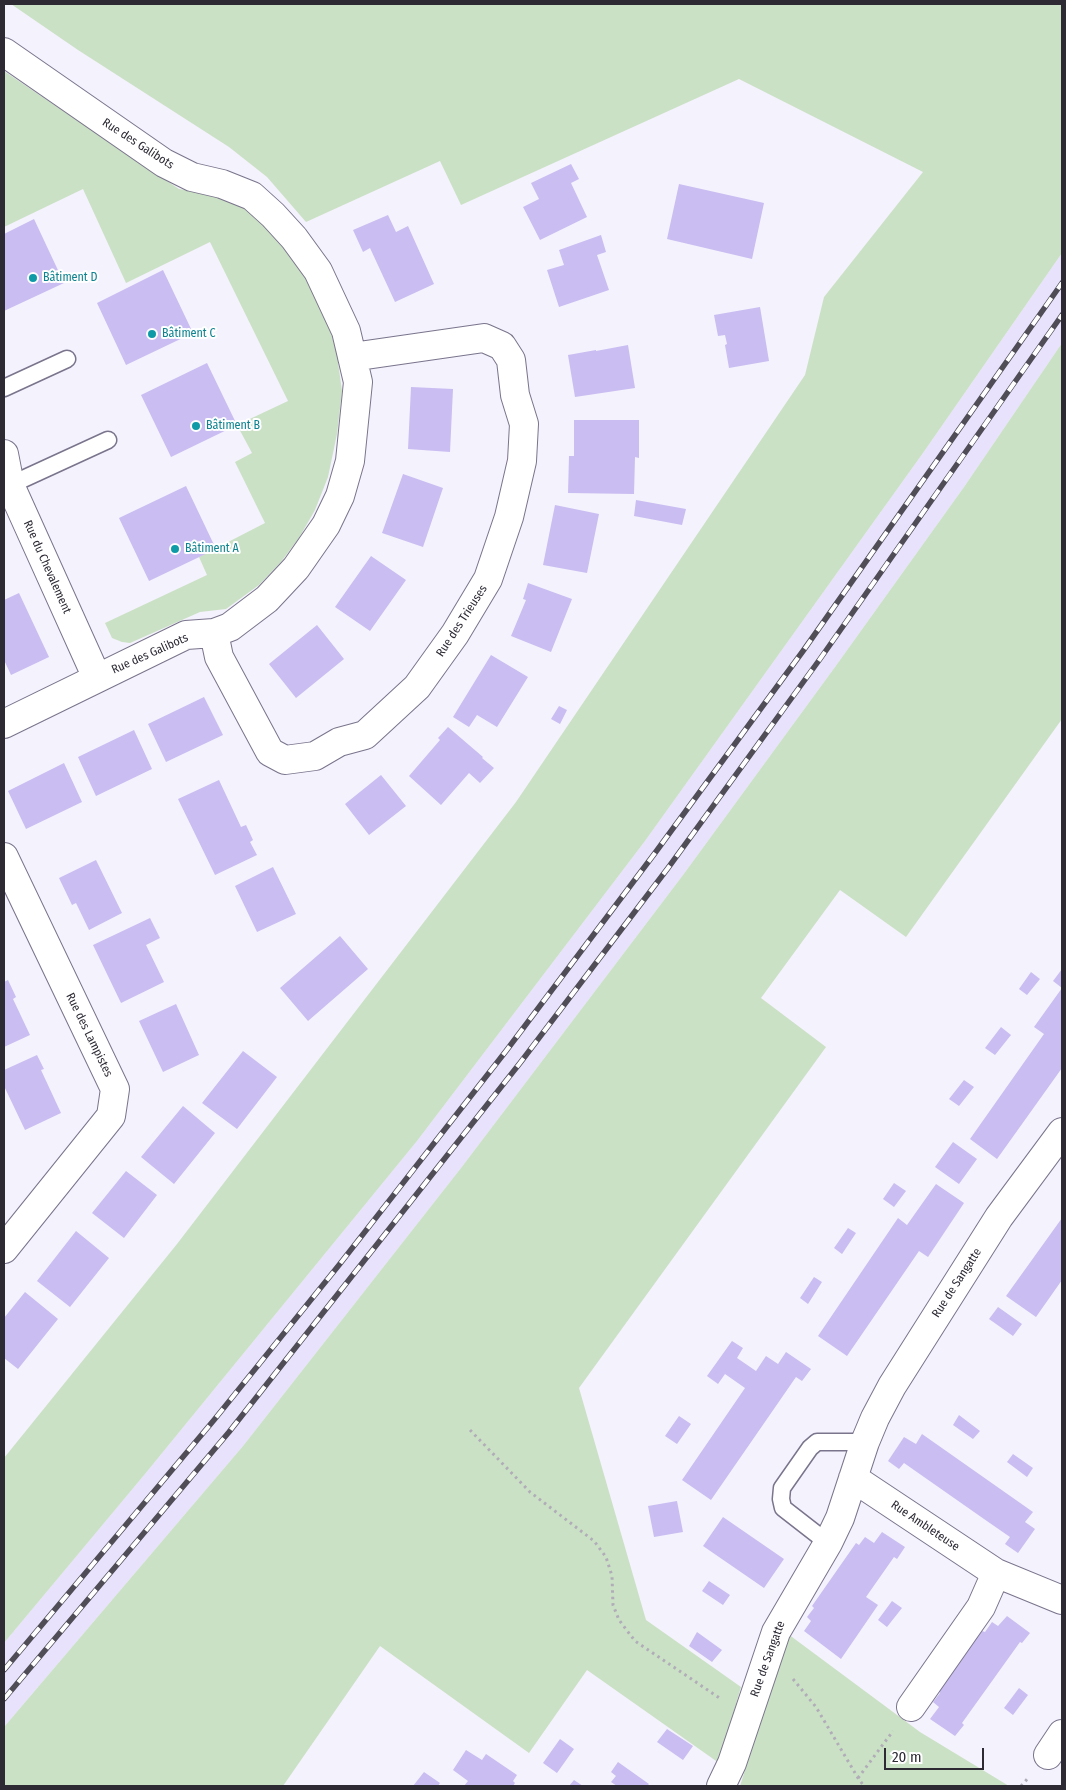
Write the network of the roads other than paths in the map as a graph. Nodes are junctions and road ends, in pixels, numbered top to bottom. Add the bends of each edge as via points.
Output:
1 (4, 52) edge
2 (352, 357) junction
3 (67, 359) dead end
4 (4, 388) edge
5 (108, 440) dead end
6 (4, 454) edge
7 (10, 485) junction
8 (214, 633) junction
9 (97, 678) junction
10 (4, 724) edge
11 (4, 857) edge
12 (1062, 1132) edge
13 (4, 1249) edge
14 (865, 1442) junction
15 (854, 1478) junction
16 (828, 1543) junction
17 (996, 1574) junction
18 (1062, 1600) edge
19 (911, 1708) road end
20 (722, 1785) edge

1 - 2 street, Rue des Galibots via 164,163 192,177 252,196 294,238 318,271 346,330
2 - 8 street, Rue des Galibots via 358,382 350,461 330,518 296,568 268,599 230,626
2 - 8 street, Rue des Trieuses via 484,338 502,346 511,360 514,395 524,424 522,461 509,517 488,579 455,634 417,687 365,735 339,742 315,756 285,760 270,752 219,657
3 - 4 lane
5 - 7 lane
6 - 7 street, Rue du Chevalement
7 - 9 street, Rue du Chevalement
8 - 9 street, Rue des Galibots via 186,635
9 - 10 street, Rue des Galibots
11 - 13 street, Rue des Lampistes via 115,1089 111,1116
12 - 14 street, Rue de Sangatte via 999,1217 954,1286 892,1386
14 - 15 street, Rue de Sangatte
14 - 16 lane via 817,1442 782,1488 783,1508
15 - 16 street, Rue de Sangatte
15 - 17 street, Rue Ambleteuse
16 - 20 street, Rue de Sangatte via 776,1632
17 - 18 street, Rue Ambleteuse
17 - 19 street via 981,1607

